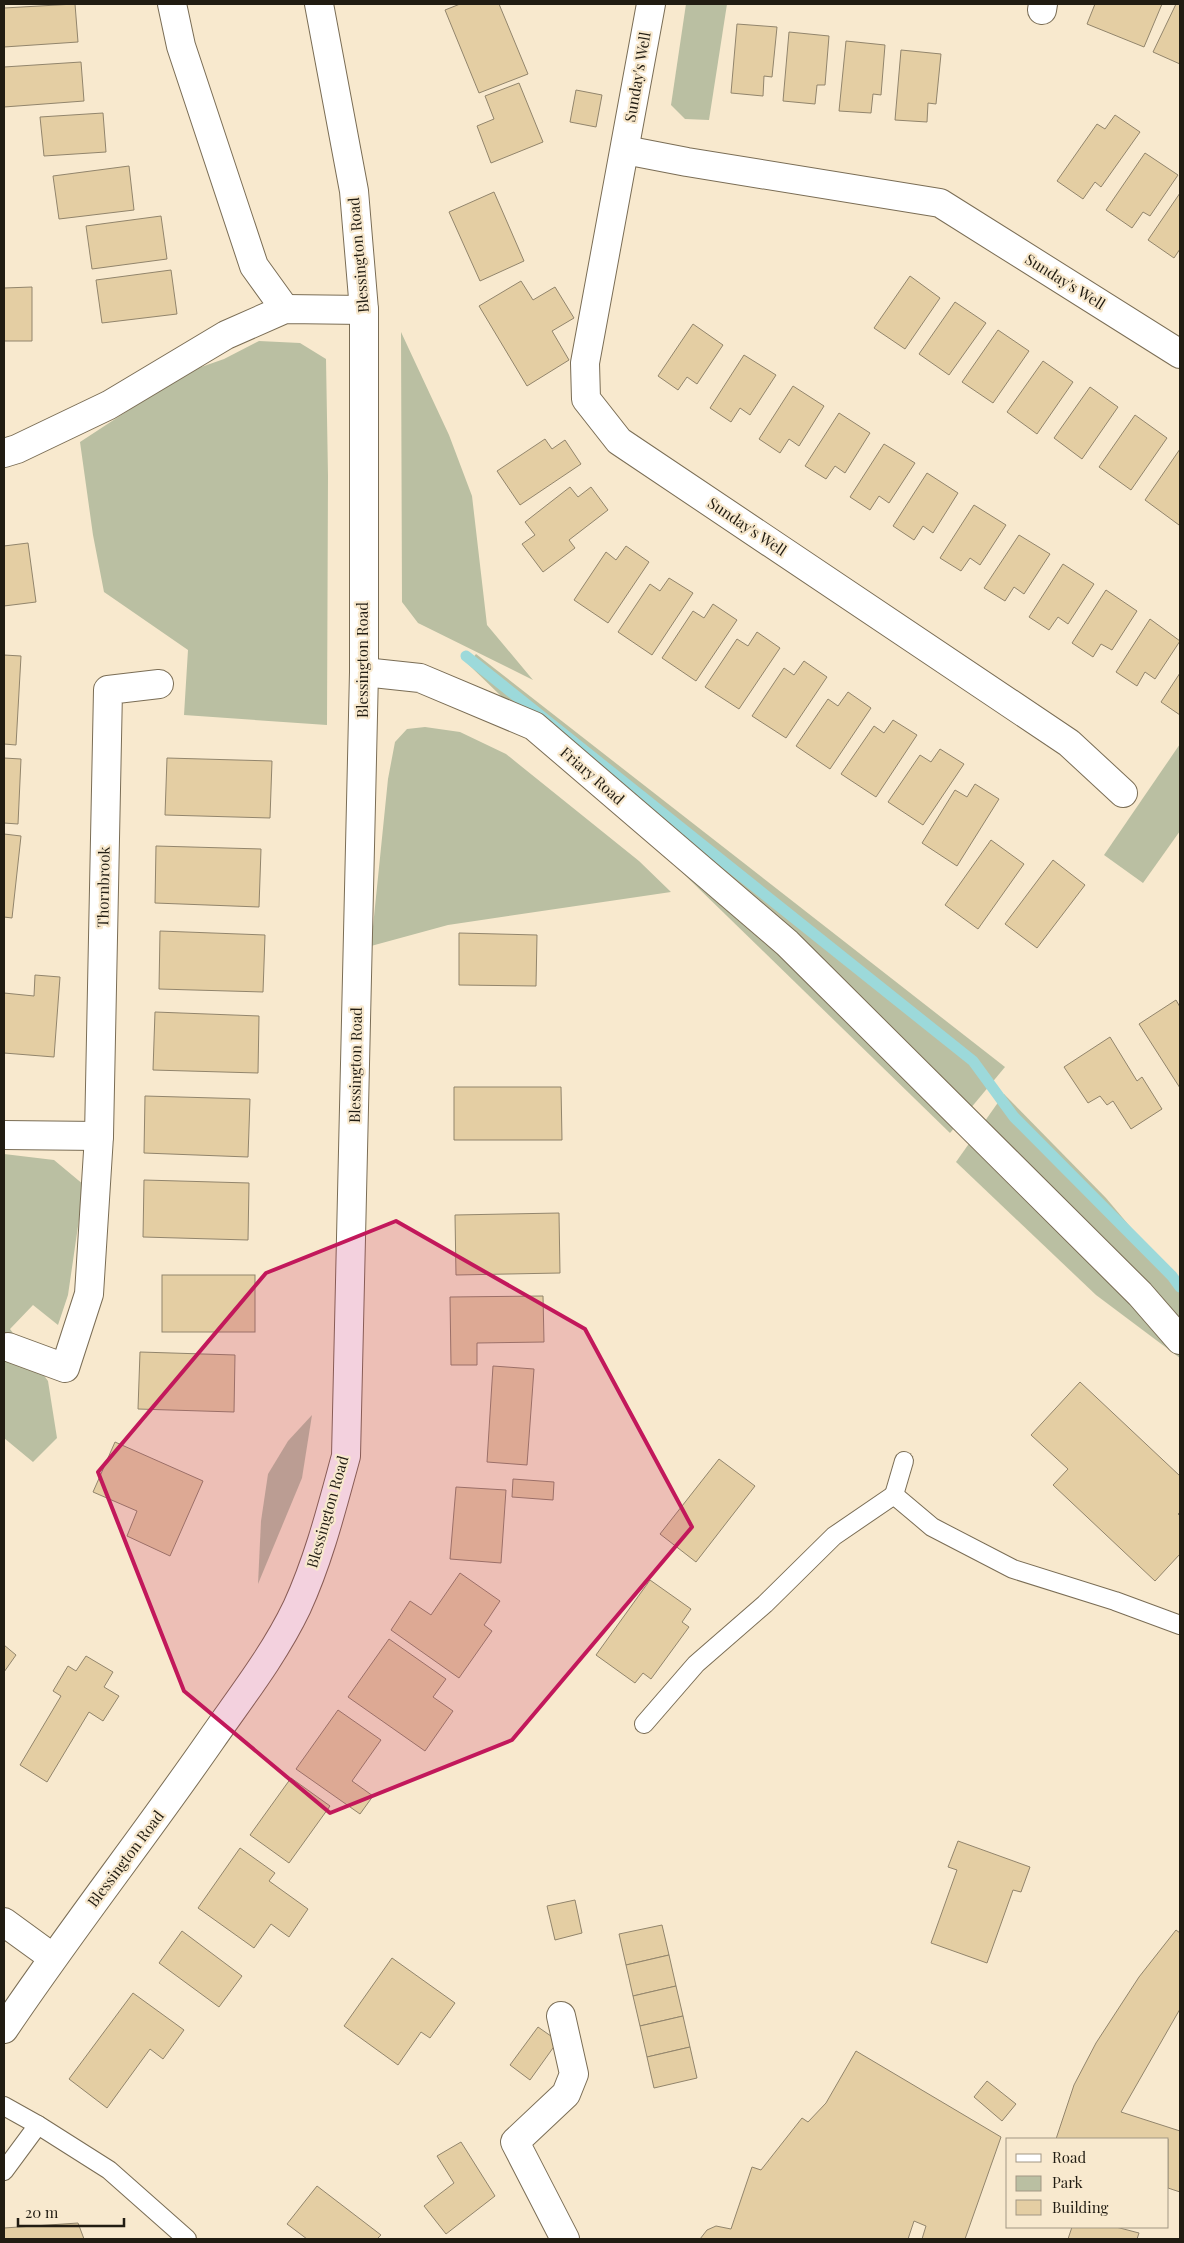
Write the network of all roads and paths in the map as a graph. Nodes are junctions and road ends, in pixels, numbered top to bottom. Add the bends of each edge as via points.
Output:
1 (172, 4) edge
2 (319, 4) edge
3 (651, 4) edge
4 (625, 150) junction
5 (285, 309) junction
6 (364, 310) junction
7 (1180, 354) edge
8 (4, 453) edge
9 (364, 672) junction
10 (159, 684) dead end
11 (1123, 794) dead end
12 (4, 1135) edge
13 (99, 1136) junction
14 (1180, 1340) edge
15 (8, 1347) dead end
16 (904, 1461) dead end
17 (894, 1495) junction
18 (1180, 1625) edge
19 (644, 1724) dead end
20 (4, 1922) edge
21 (52, 1958) junction
22 (561, 2016) dead end
23 (4, 2029) edge
24 (4, 2106) edge
25 (38, 2125) junction
26 (4, 2172) edge
27 (187, 2239) edge
28 (565, 2239) edge

1 - 5 street via 181,46 254,266
2 - 6 street, Blessington Road via 354,191
3 - 4 street, Sunday's Well
4 - 7 street, Sunday's Well via 940,204
4 - 11 street, Sunday's Well via 585,363 586,399 619,441 1069,743
5 - 6 street
5 - 8 street via 226,335 108,405
6 - 9 street, Blessington Road
9 - 14 street, Friary Road via 420,678 534,726 787,943 1140,1294
9 - 21 street, Blessington Road via 346,1456 320,1548 296,1608 265,1663
10 - 13 street, Thornbrook via 108,690
12 - 13 street
13 - 15 street, Thornbrook via 90,1294 65,1368
16 - 17 lane
17 - 18 lane via 932,1527 1013,1569 1115,1600
17 - 19 lane via 834,1536 765,1604 696,1664
20 - 21 street
21 - 23 street, Blessington Road
22 - 28 street via 574,2074 566,2094 515,2142
24 - 25 lane
25 - 26 lane
25 - 27 lane via 109,2170

